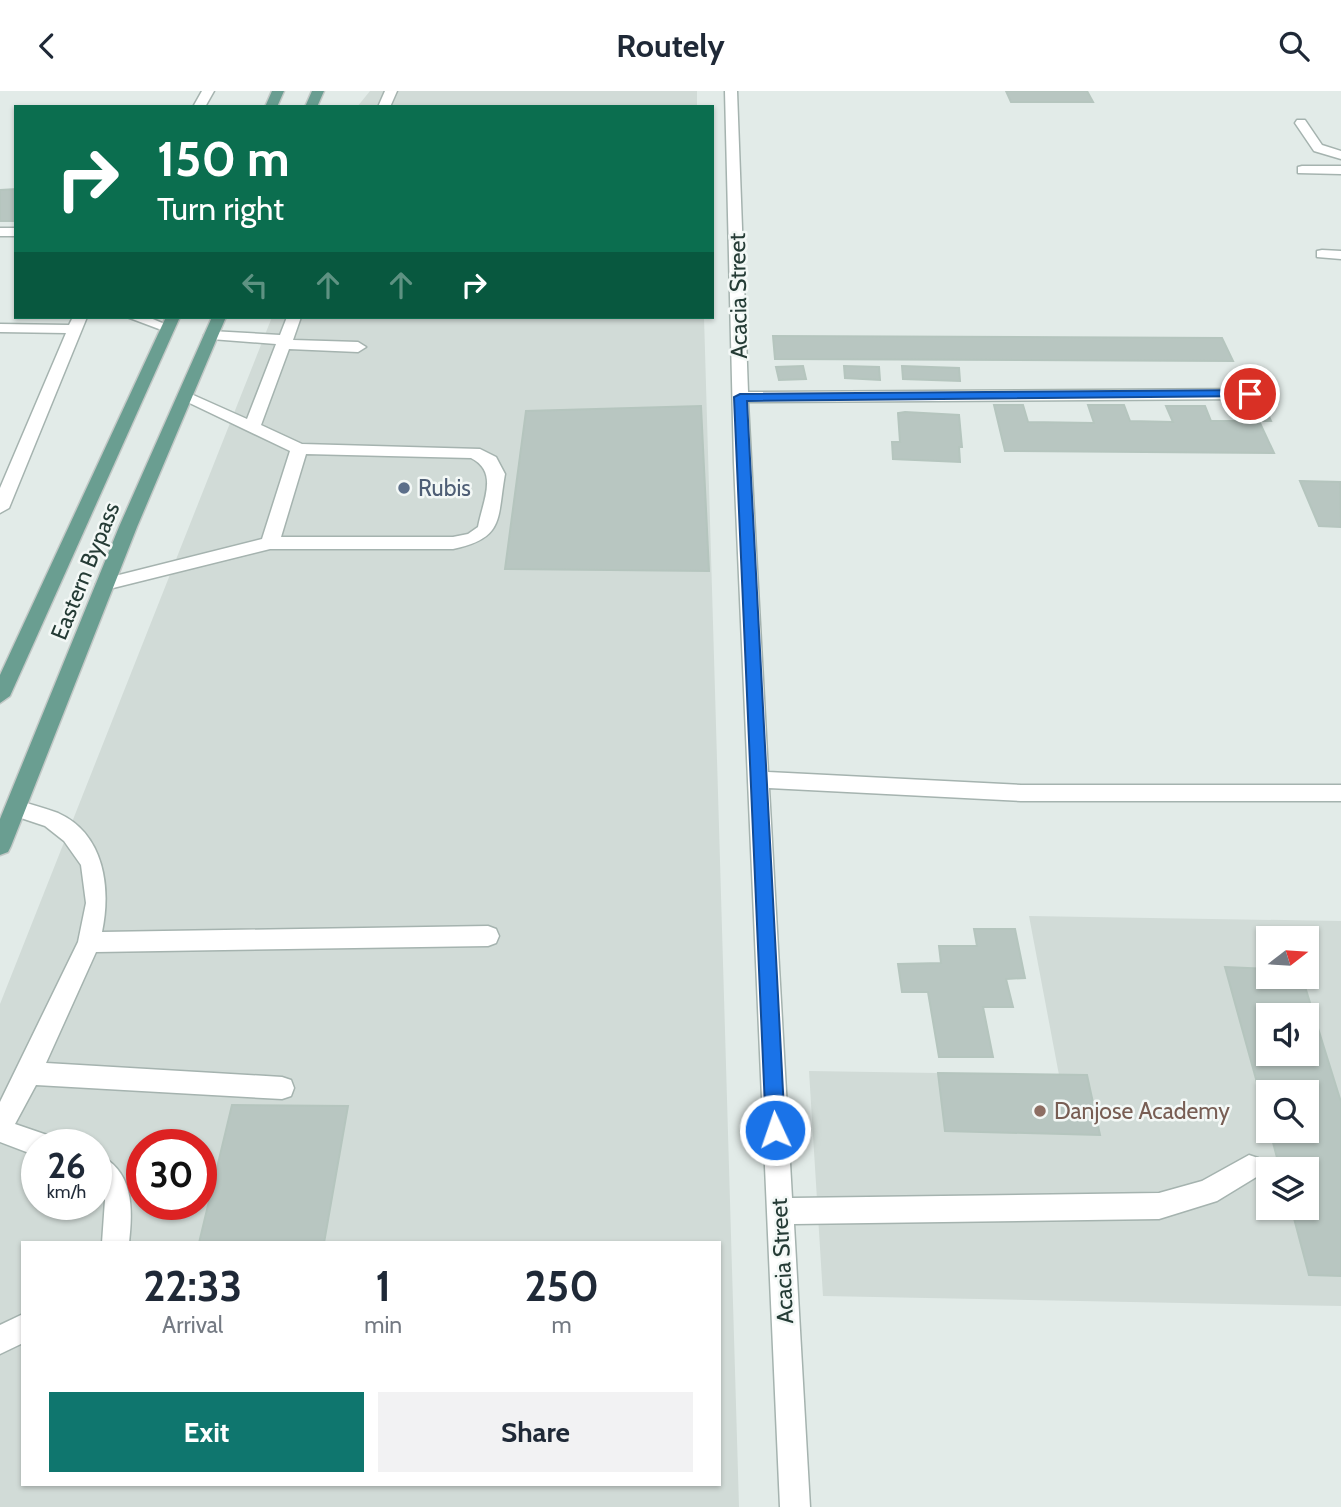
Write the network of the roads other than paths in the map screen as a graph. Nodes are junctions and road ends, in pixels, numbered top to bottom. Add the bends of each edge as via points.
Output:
1 (731, 91) edge
2 (1301, 123) dead end
3 (1341, 155) edge
4 (1302, 170) dead end
5 (1341, 170) edge
6 (1322, 254) dead end
7 (1341, 255) edge
8 (146, 319) edge
9 (218, 319) edge
10 (293, 319) edge
11 (76, 323) edge
12 (170, 323) edge
13 (0, 328) edge
14 (211, 335) junction
15 (285, 342) junction
16 (358, 347) dead end
17 (1250, 394) dead end
18 (185, 397) junction
19 (740, 397) junction
20 (251, 427) junction
21 (299, 449) junction
22 (0, 508) edge
23 (270, 543) junction
24 (105, 585) junction
25 (0, 696) edge
26 (758, 779) junction
27 (1341, 793) edge
28 (16, 808) junction
29 (0, 846) edge
30 (488, 936) dead end
31 (89, 942) junction
32 (29, 1073) junction
33 (282, 1088) dead end
34 (0, 1129) edge
35 (21, 1137) edge
36 (1249, 1167) dead end
37 (112, 1180) edge
38 (779, 1211) junction
39 (115, 1241) edge
40 (21, 1329) edge
41 (0, 1340) edge
42 (795, 1507) edge

1 - 19 street, Acacia Street
2 - 3 street via 1318,148
4 - 5 street
6 - 7 street
8 - 12 street
9 - 14 main road, Eastern Bypass
10 - 15 street
11 - 13 street
11 - 22 street
12 - 25 main road, Eastern Bypass
14 - 15 street
14 - 18 main road, Eastern Bypass
15 - 16 street
15 - 20 street
17 - 19 street
18 - 20 street
18 - 24 main road, Eastern Bypass
19 - 26 street, Acacia Street
20 - 21 street
21 - 23 street
21 - 23 street via 474,453 491,461 497,474 486,529 473,539 453,543
23 - 24 street
24 - 28 main road, Eastern Bypass
26 - 27 street via 1021,793
26 - 38 street, Acacia Street
28 - 29 main road, Eastern Bypass
28 - 31 street via 53,820 72,835 92,863 97,903
30 - 31 street
31 - 32 street
32 - 33 street
32 - 34 street
34 - 35 street
36 - 38 street via 1208,1192 1159,1206
37 - 39 street via 121,1202
38 - 42 street, Acacia Street
40 - 41 street

